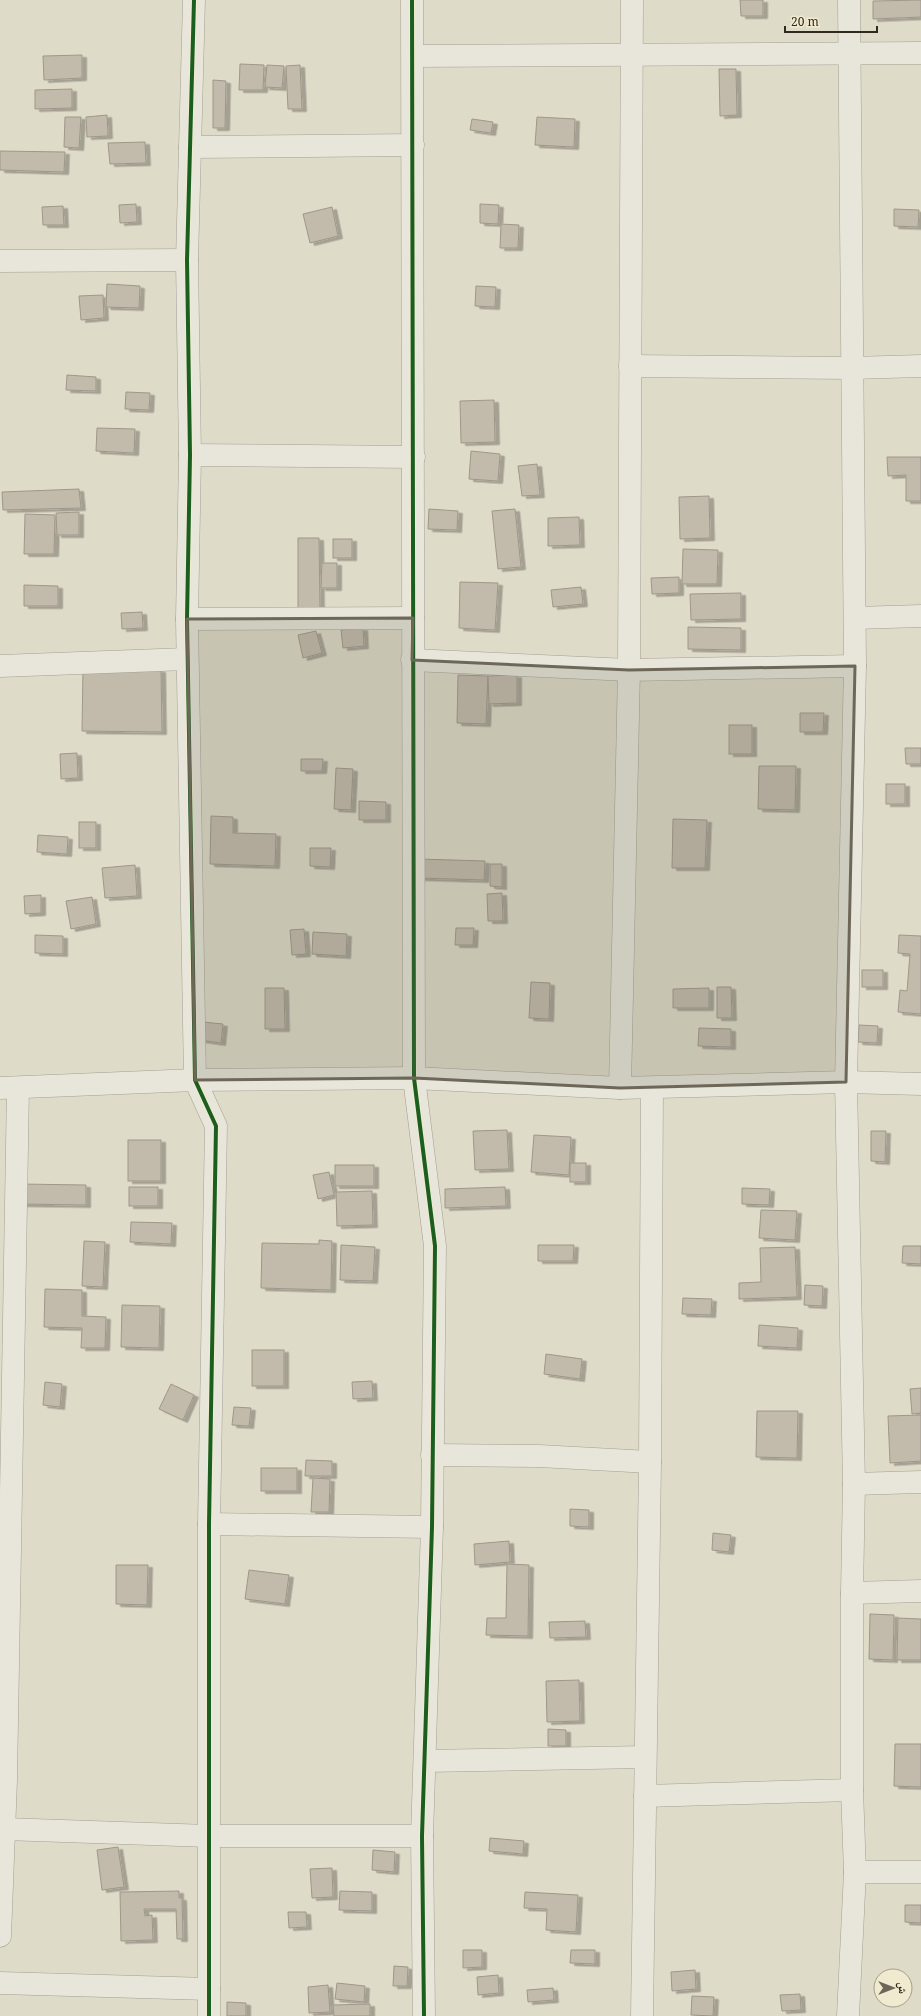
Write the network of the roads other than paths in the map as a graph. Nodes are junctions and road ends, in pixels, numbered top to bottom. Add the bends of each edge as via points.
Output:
1 (194, 0) edge
2 (412, 0) edge
3 (632, 0) edge
4 (848, 0) edge
5 (848, 52) junction
6 (921, 53) edge
7 (632, 54) junction
8 (413, 56) junction
9 (413, 145) junction
10 (190, 147) junction
11 (187, 260) junction
12 (0, 261) edge
13 (630, 366) junction
14 (921, 366) edge
15 (852, 368) junction
16 (190, 455) junction
17 (414, 457) junction
18 (921, 616) edge
19 (413, 618) junction
20 (855, 618) junction
21 (187, 619) junction
22 (187, 659) junction
23 (412, 660) junction
24 (0, 666) edge
25 (855, 666) junction
26 (629, 670) junction
27 (414, 1078) junction
28 (195, 1080) junction
29 (846, 1082) junction
30 (921, 1084) edge
31 (9, 1088) edge
32 (620, 1088) junction
33 (652, 1088) junction
34 (432, 1455) junction
35 (650, 1462) junction
36 (921, 1482) edge
37 (854, 1484) junction
38 (209, 1524) junction
39 (432, 1527) junction
40 (921, 1591) edge
41 (852, 1593) junction
42 (645, 1757) junction
43 (425, 1761) junction
44 (852, 1790) junction
45 (645, 1796) junction
46 (4, 1829) junction
47 (209, 1836) junction
48 (422, 1836) junction
49 (855, 1872) junction
50 (921, 1872) edge
51 (0, 1936) edge
52 (0, 1983) edge
53 (209, 1989) junction
54 (209, 2016) edge
55 (424, 2016) edge
56 (642, 2016) edge
57 (848, 2016) edge

1 - 10 street
2 - 8 street
3 - 7 street
4 - 5 street
5 - 6 street
5 - 7 street
5 - 15 street
7 - 8 street
7 - 13 street
8 - 9 street
9 - 10 street
9 - 17 street
10 - 11 street
11 - 12 street
11 - 16 street
13 - 15 street
13 - 26 street
14 - 15 street
15 - 20 street
16 - 17 street
16 - 21 street
17 - 19 street
18 - 20 street
19 - 21 street
19 - 23 street
20 - 25 street
21 - 22 street
22 - 24 street
22 - 28 street
23 - 26 street
23 - 27 street
25 - 26 street
25 - 29 street
26 - 32 street
27 - 28 street
27 - 32 street
27 - 34 street via 435,1246
28 - 31 street
28 - 38 street via 216,1126
29 - 30 street
29 - 33 street
29 - 37 street
31 - 46 street
32 - 33 street
33 - 35 street
34 - 35 street via 539,1456
34 - 39 street
35 - 42 street
36 - 37 street
37 - 41 street
38 - 39 street
38 - 47 street
39 - 43 street
40 - 41 street
41 - 44 street
42 - 43 street
42 - 45 street
43 - 48 street
44 - 45 street
44 - 49 street
45 - 56 street
46 - 47 street
46 - 51 street
47 - 48 street
47 - 53 street
48 - 55 street
49 - 50 street
49 - 57 street
52 - 53 street
53 - 54 street

